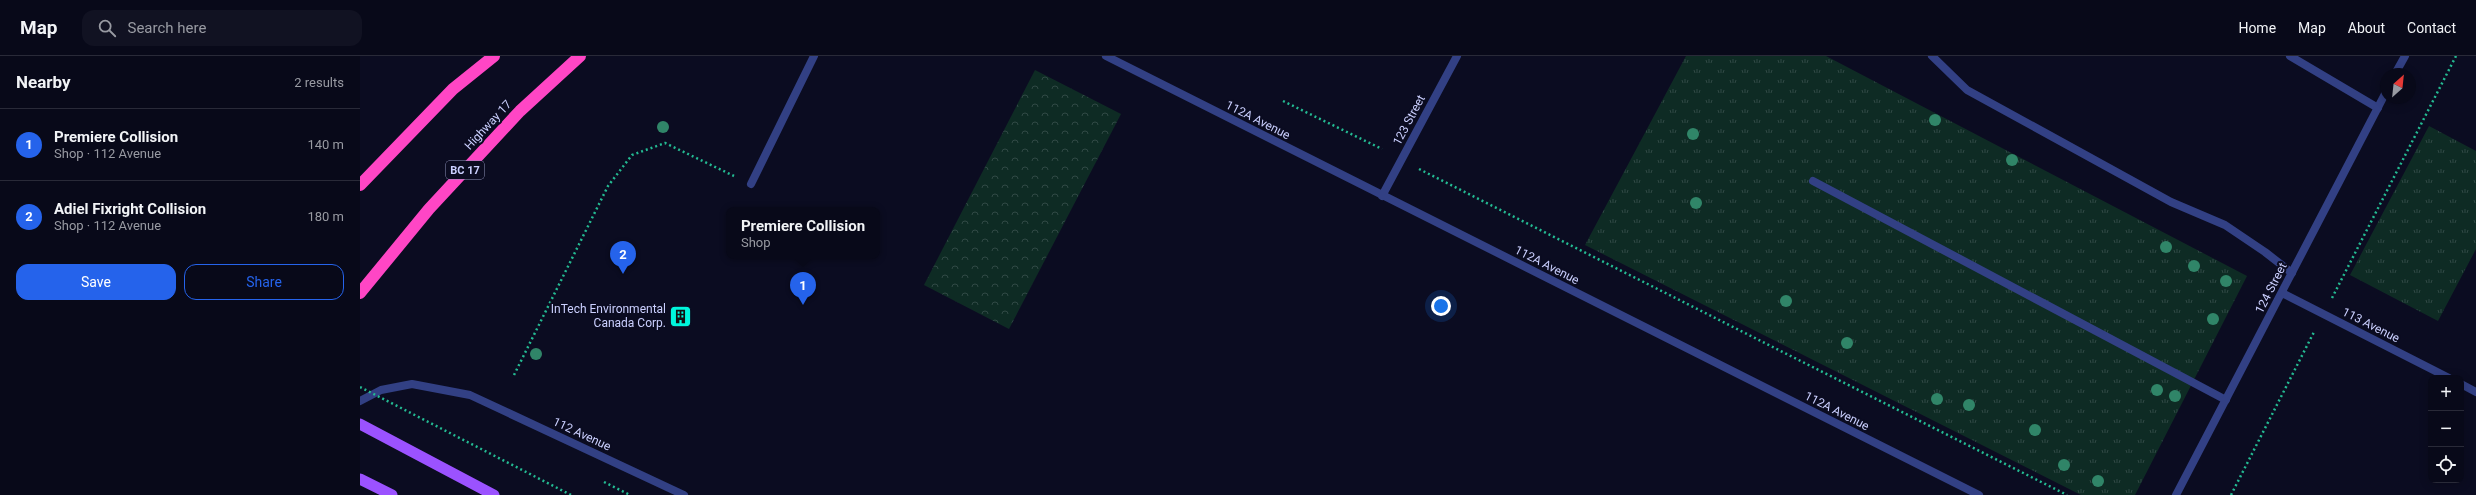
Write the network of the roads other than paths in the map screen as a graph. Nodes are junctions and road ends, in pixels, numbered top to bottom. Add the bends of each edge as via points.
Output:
1 (494, 56) edge
2 (580, 56) edge
3 (814, 56) edge
4 (1106, 56) edge
5 (1457, 56) edge
6 (1932, 56) edge
7 (2290, 56) edge
8 (2405, 56) edge
9 (2398, 68) edge
10 (2380, 104) edge
11 (2378, 108) junction
12 (1813, 181) dead end
13 (751, 184) road end
14 (360, 185) edge
15 (1382, 196) junction
16 (2292, 273) junction
17 (360, 293) edge
18 (2282, 293) junction
19 (2443, 375) edge
20 (2464, 386) edge
21 (2476, 392) edge
22 (2226, 400) junction
23 (360, 401) edge
24 (360, 424) edge
25 (360, 478) edge
26 (392, 495) edge
27 (494, 495) edge
28 (684, 495) edge
29 (1979, 495) edge
30 (2176, 495) edge

1 - 14 highway via 452,89
2 - 17 highway, Highway 17 / BC 17 via 520,111 429,209
3 - 13 street
4 - 15 street, 112A Avenue
5 - 15 street, 123 Street
6 - 16 street via 1967,90 2171,202 2225,226
7 - 11 street
8 - 9 street
10 - 11 street, 124 Street
11 - 16 street, 124 Street
12 - 22 street
15 - 29 street, 112A Avenue
16 - 18 street, 124 Street
18 - 19 street, 113 Avenue
18 - 22 street, 124 Street
20 - 21 street
22 - 30 street, 124 Street
23 - 28 street, 112 Avenue via 381,390 412,384 470,395
24 - 27 main road
25 - 26 main road

